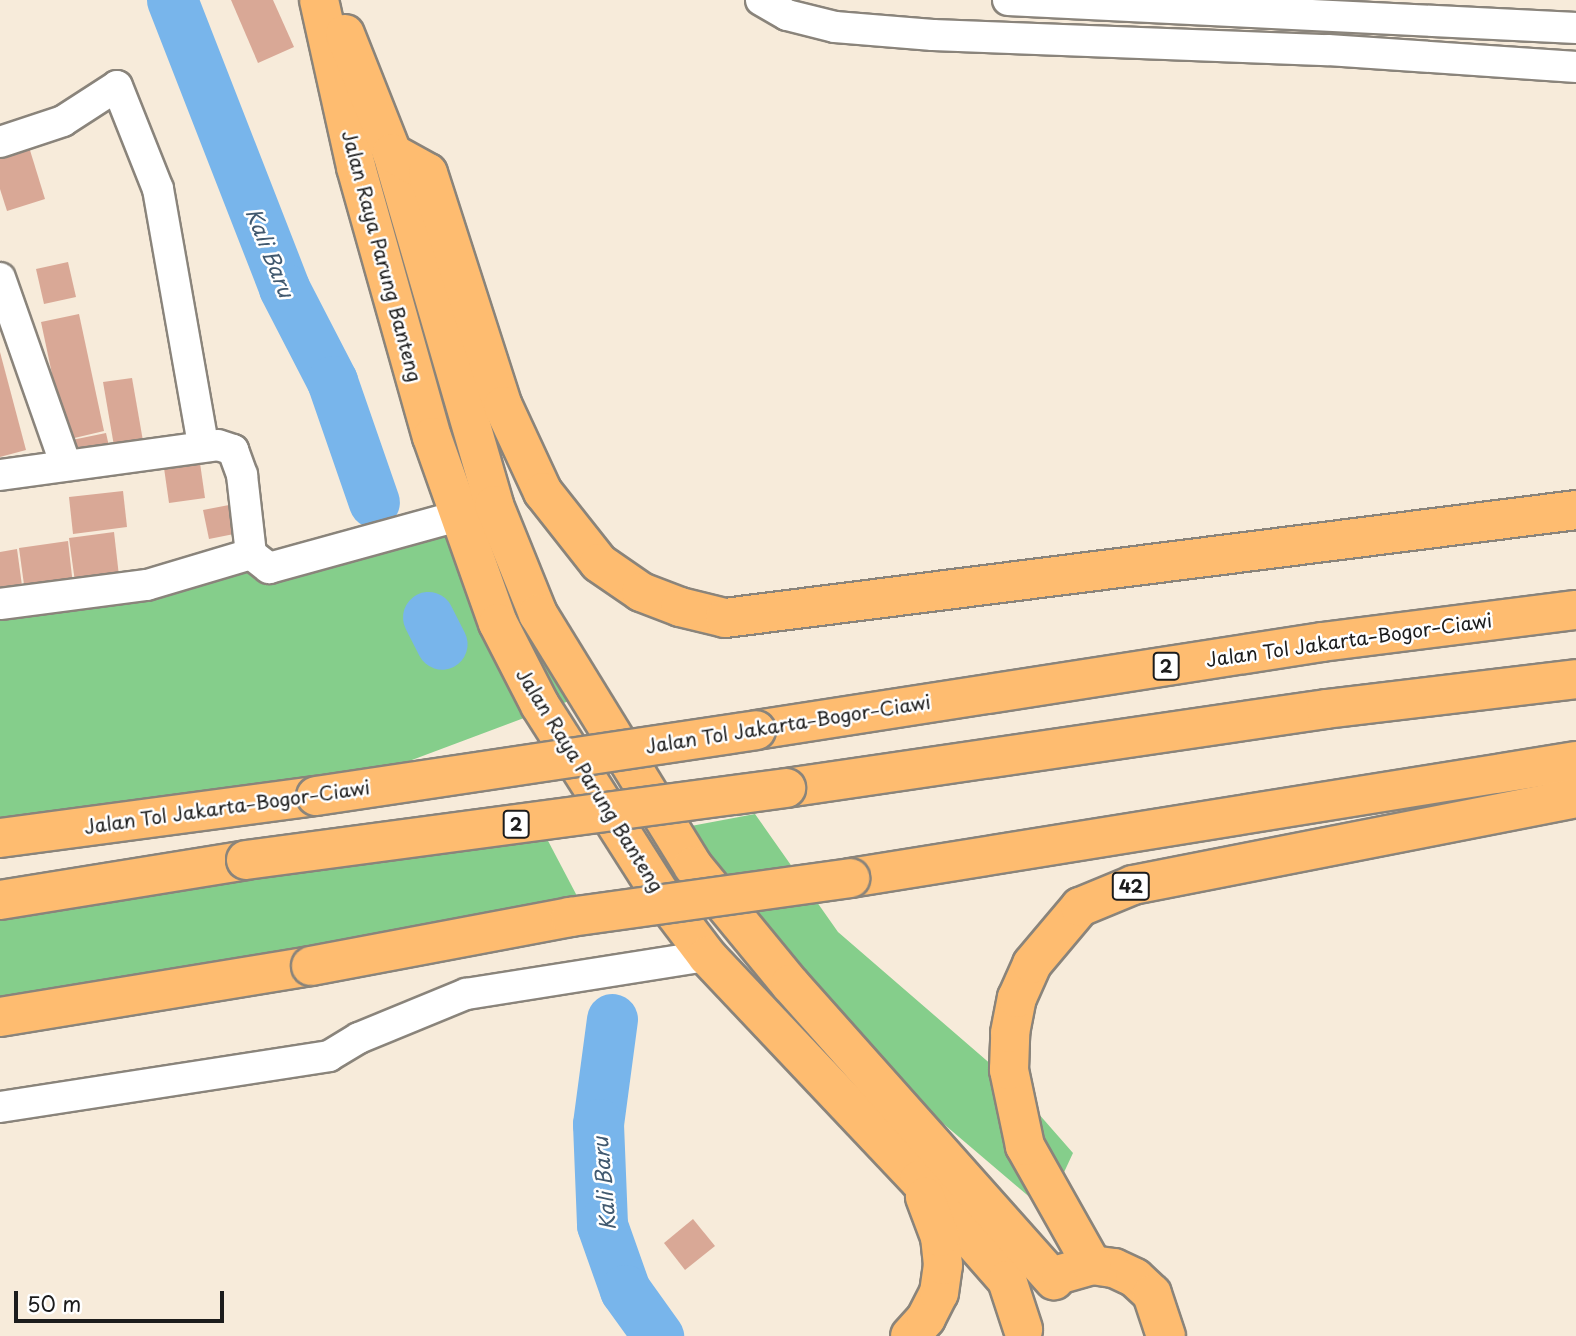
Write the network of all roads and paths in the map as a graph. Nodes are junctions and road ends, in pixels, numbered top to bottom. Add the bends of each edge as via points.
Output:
1 (319, 0) edge
2 (332, 0) edge
3 (761, 0) edge
4 (1008, 0) edge
5 (1576, 28) edge
6 (1576, 67) edge
7 (0, 142) edge
8 (392, 153) junction
9 (356, 167) junction
10 (0, 278) edge
11 (203, 444) junction
12 (66, 465) junction
13 (0, 475) edge
14 (1576, 510) edge
15 (443, 521) junction
16 (260, 561) junction
17 (0, 604) edge
18 (1576, 610) edge
19 (1576, 679) edge
20 (1576, 761) edge
21 (1576, 798) edge
22 (0, 838) edge
23 (0, 900) edge
24 (707, 956) junction
25 (0, 1017) edge
26 (0, 1107) edge
27 (919, 1180) junction
28 (1092, 1265) junction
29 (1054, 1280) junction
30 (1023, 1333) edge
31 (910, 1336) edge
32 (1166, 1336) edge

1 - 9 main road, Jalan Raya Parung Banteng
2 - 8 main road, Jalan Raya Parung Banteng
3 - 6 street via 787,15 835,27 933,36 1328,50
4 - 5 street
7 - 11 street via 63,121 117,86 158,189
8 - 9 main road
8 - 14 main road via 428,173 503,406 543,492 599,563 641,592 680,607 725,618
8 - 29 main road, Jalan Raya Parung Banteng via 494,505 537,614 693,866 790,984
9 - 15 main road, Jalan Raya Parung Banteng
10 - 12 street
11 - 12 street
11 - 16 street via 233,450
12 - 13 street
15 - 16 street
15 - 24 main road, Jalan Raya Parung Banteng via 540,705 663,898
16 - 17 street via 146,585
18 - 22 main road, Jalan Tol Jakarta–Bogor–Ciawi / 2, bridge via 1322,642 316,796
19 - 23 main road, 2, bridge via 1326,709 246,860
20 - 25 main road, bridge via 850,878 570,917 311,966
21 - 28 main road, 42 via 1133,885 1080,907 1032,964 1015,1010 1009,1070 1025,1146
24 - 26 street via 466,995 359,1038 329,1056
24 - 27 main road, Jalan Raya Parung Banteng
27 - 30 main road, Jalan Raya Parung Banteng via 1007,1280
27 - 31 main road via 940,1237 943,1265 939,1293
28 - 29 main road via 1063,1272
28 - 32 main road via 1135,1278 1152,1294
29 - 30 main road via 1031,1304

